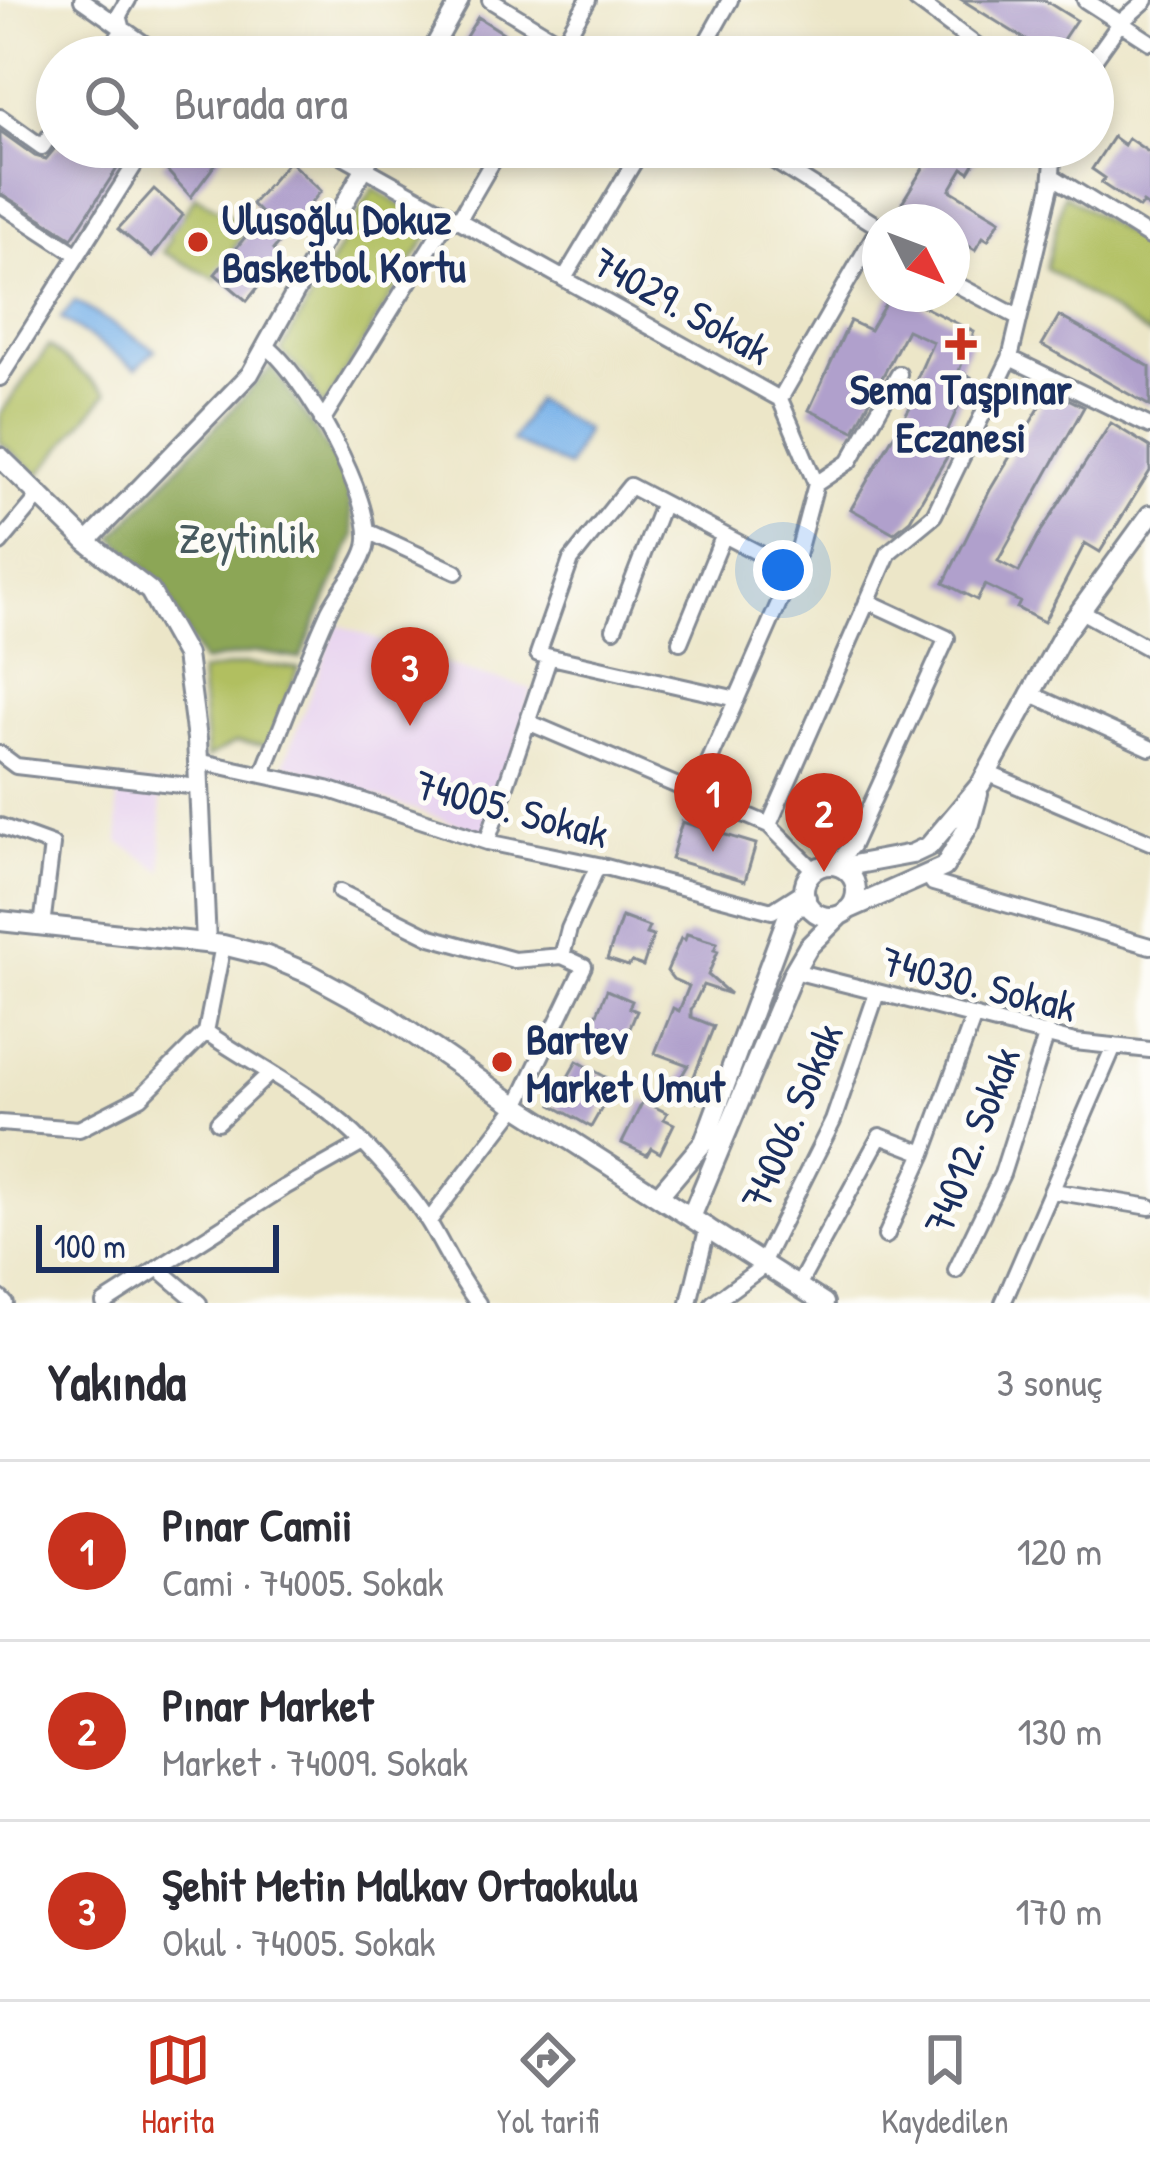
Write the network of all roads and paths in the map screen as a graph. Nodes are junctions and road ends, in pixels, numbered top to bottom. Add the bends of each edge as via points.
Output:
1 (82, 0) edge
2 (128, 0) edge
3 (460, 0) edge
4 (490, 0) edge
5 (588, 0) edge
6 (730, 0) edge
7 (916, 0) edge
8 (1085, 0) edge
9 (1146, 0) edge
10 (1120, 23) junction
11 (123, 30) junction
12 (119, 36) edge
13 (132, 36) edge
14 (440, 36) edge
15 (551, 36) edge
16 (567, 36) edge
17 (712, 36) edge
18 (964, 36) edge
19 (1111, 36) edge
20 (1150, 42) edge
21 (0, 117) edge
22 (36, 143) edge
23 (133, 168) edge
24 (364, 168) edge
25 (368, 168) edge
26 (487, 168) edge
27 (631, 168) edge
28 (781, 168) edge
29 (1053, 168) edge
30 (1052, 176) junction
31 (0, 204) edge
32 (453, 219) junction
33 (862, 226) edge
34 (1150, 237) edge
35 (78, 255) junction
36 (862, 262) edge
37 (565, 277) junction
38 (970, 292) edge
39 (1018, 317) junction
40 (266, 346) junction
41 (1010, 358) junction
42 (899, 374) dead end
43 (0, 378) edge
44 (780, 399) junction
45 (322, 422) junction
46 (1150, 426) edge
47 (0, 457) edge
48 (816, 484) junction
49 (41, 494) junction
50 (662, 505) junction
51 (1150, 514) edge
52 (367, 531) junction
53 (723, 537) junction
54 (87, 542) junction
55 (0, 543) edge
56 (793, 571) junction
57 (456, 572) dead end
58 (867, 601) junction
59 (1082, 610) junction
60 (614, 629) dead end
61 (680, 641) dead end
62 (1150, 649) edge
63 (544, 656) junction
64 (1030, 693) junction
65 (737, 699) junction
66 (528, 722) junction
67 (1150, 748) edge
68 (0, 754) edge
69 (198, 761) junction
70 (263, 773) junction
71 (984, 778) junction
72 (198, 788) junction
73 (694, 796) junction
74 (769, 825) junction
75 (0, 826) edge
76 (488, 842) junction
77 (1150, 842) edge
78 (598, 865) junction
79 (830, 868) junction
80 (928, 874) junction
81 (340, 892) dead end
82 (805, 894) junction
83 (844, 912) junction
84 (0, 921) edge
85 (42, 926) junction
86 (1150, 929) edge
87 (214, 944) junction
88 (1146, 946) edge
89 (562, 956) junction
90 (794, 971) junction
91 (877, 993) junction
92 (973, 1019) junction
93 (206, 1032) junction
94 (1047, 1034) junction
95 (1114, 1046) junction
96 (1150, 1050) edge
97 (268, 1075) junction
98 (517, 1106) junction
99 (218, 1122) dead end
100 (0, 1123) edge
101 (363, 1142) junction
102 (924, 1153) junction
103 (1053, 1192) junction
104 (660, 1195) junction
105 (1150, 1208) edge
106 (700, 1220) junction
107 (429, 1222) junction
108 (886, 1236) dead end
109 (764, 1264) junction
110 (159, 1269) junction
111 (956, 1270) dead end
112 (798, 1286) junction
113 (104, 1303) edge
114 (199, 1303) edge
115 (478, 1303) edge
116 (689, 1303) edge
117 (713, 1303) edge
118 (824, 1303) edge
119 (1004, 1303) edge

1 - 11 street
2 - 11 street via 119,15
3 - 14 street
4 - 15 street
5 - 16 street
6 - 17 street
7 - 18 street
8 - 10 street
9 - 10 street
10 - 19 street
10 - 20 street
11 - 12 street
11 - 13 street
21 - 22 street
23 - 35 street
24 - 40 street
25 - 32 street, 74029. Sokak
26 - 32 street
27 - 37 street
28 - 33 street
29 - 30 street
30 - 34 street
30 - 39 street
31 - 35 street
32 - 37 street, 74029. Sokak
32 - 45 street
35 - 43 street
36 - 44 street
37 - 44 street, 74029. Sokak
38 - 39 street
39 - 41 street
40 - 45 street
40 - 54 street via 250,374
41 - 46 street
41 - 58 street via 934,515 889,552
42 - 48 street via 850,461
44 - 48 street, 74029. Sokak
45 - 52 street via 361,500
47 - 49 main road
48 - 56 street
49 - 54 main road
49 - 55 street
50 - 53 street
50 - 60 street
50 - 63 street via 630,486 571,560
51 - 59 main road
52 - 57 street
52 - 70 street
53 - 56 street
53 - 61 street
54 - 69 main road via 150,591 186,655
56 - 65 street
58 - 74 street
58 - 79 street via 947,638 853,846
59 - 62 street
59 - 64 main road
63 - 65 street
63 - 66 street
64 - 67 street
64 - 71 main road
65 - 73 street
66 - 73 street
66 - 76 street
68 - 72 street via 16,766
69 - 70 street, 74005. Sokak
69 - 72 main road
70 - 76 street, 74005. Sokak
71 - 77 street
71 - 79 main road via 929,846
71 - 80 main road via 957,851
72 - 87 main road
73 - 74 street
74 - 79 street
75 - 85 street via 52,845
76 - 78 street, 74005. Sokak
78 - 82 street, 74005. Sokak via 772,911
78 - 89 street
79 - 82 main road
79 - 83 main road via 856,887
80 - 83 main road
80 - 88 street via 933,883
81 - 89 street via 431,937 514,960
82 - 83 main road via 823,916
82 - 104 main road via 788,915 704,1142
83 - 90 main road
84 - 85 main road
85 - 87 main road
86 - 88 street
87 - 93 street
87 - 98 main road via 267,956 329,984
89 - 98 street via 584,966
90 - 91 street, 74030. Sokak
90 - 106 main road
91 - 92 street, 74030. Sokak
91 - 109 street, 74006. Sokak via 833,1121
92 - 94 street, 74030. Sokak
92 - 102 street
93 - 97 street
93 - 100 street via 141,1097 80,1129
94 - 95 street, 74030. Sokak
94 - 111 street, 74012. Sokak via 1002,1174
95 - 96 street, 74030. Sokak
95 - 103 street
97 - 99 street
97 - 101 street via 314,1100
98 - 104 main road
98 - 107 street
101 - 107 street
101 - 110 street
102 - 108 street
102 - 112 street via 880,1136
103 - 105 street
103 - 119 street
104 - 106 main road
106 - 109 main road
106 - 116 street
107 - 115 street
109 - 112 main road
109 - 117 street
110 - 113 street
110 - 114 street
112 - 118 main road

